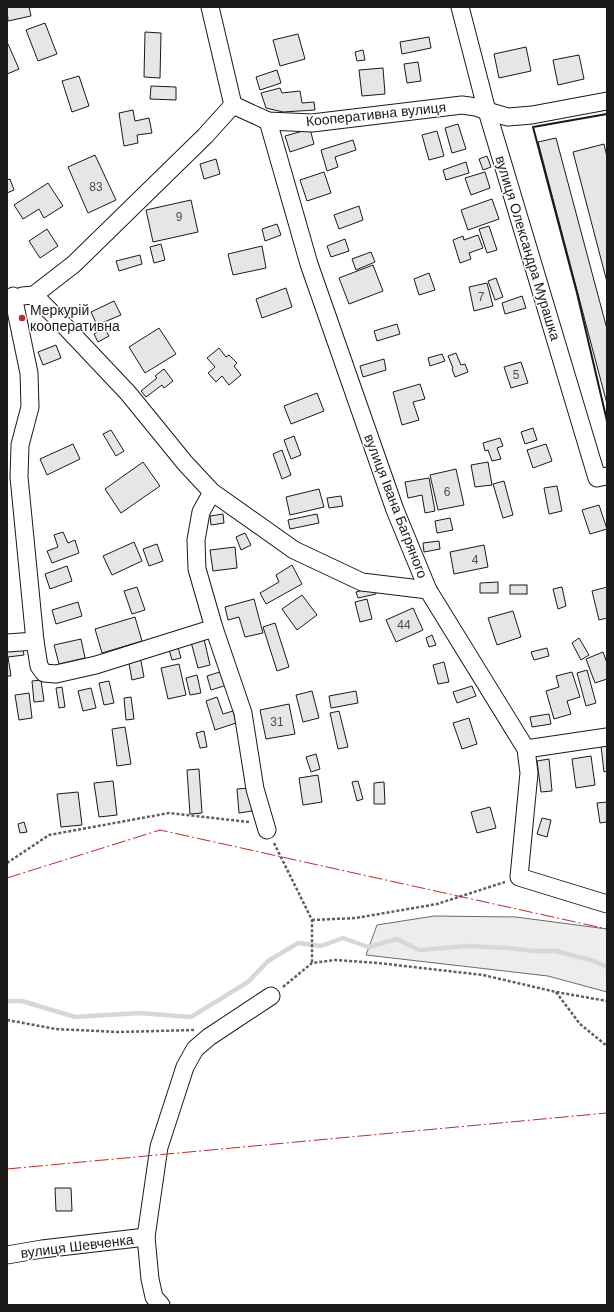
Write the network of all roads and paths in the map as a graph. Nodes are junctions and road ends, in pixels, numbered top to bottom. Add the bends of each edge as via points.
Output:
1 (210, 7) edge
2 (460, 7) edge
3 (607, 100) edge
4 (233, 105) junction
5 (487, 111) junction
6 (268, 121) junction
7 (10, 295) edge
8 (34, 295) junction
9 (607, 476) edge
10 (212, 492) junction
11 (428, 590) junction
12 (214, 628) junction
13 (35, 641) junction
14 (7, 643) edge
15 (607, 737) edge
16 (526, 749) junction
17 (267, 830) junction
18 (7, 863) edge
19 (519, 877) junction
20 (607, 904) edge
21 (312, 920) junction
22 (312, 964) junction
23 (556, 992) junction
24 (271, 996) joint
25 (607, 1001) edge
26 (7, 1020) edge
27 (222, 1029) junction
28 (607, 1046) edge
29 (146, 1237) junction
30 (7, 1256) edge
31 (161, 1305) edge

1 - 4 street
2 - 5 street, вулиця Олександра Мурашка
3 - 5 street, Кооперативна вулиця via 532,116 508,117
4 - 6 street, Кооперативна вулиця
4 - 8 street via 205,136 74,264
5 - 6 street, Кооперативна вулиця via 462,105 312,123
5 - 9 street, вулиця Олександра Мурашка via 597,478
6 - 11 street, вулиця Івана Багряного via 310,264 395,510
7 - 8 street
7 - 13 street via 30,373 30,407 20,445 19,477
8 - 10 street via 128,393
10 - 11 street via 294,550 362,582
10 - 12 street via 201,512 196,548 197,569
11 - 16 street, вулиця Івана Багряного
12 - 13 street via 96,665 56,674 44,673 39,666
12 - 17 street via 243,713 255,789
13 - 14 street
15 - 16 street
16 - 19 street, вулиця Івана Багряного via 529,773
17 - 18 path via 258,823 169,813 49,835
17 - 21 path
19 - 20 street
19 - 21 path via 437,904 356,918
21 - 22 path
22 - 23 path via 335,960 483,975
22 - 24 path
23 - 25 path
23 - 28 path via 580,1024
24 - 27 street
26 - 27 path via 56,1029 118,1032
27 - 29 street via 195,1049 184,1067 159,1147
29 - 30 street, вулиця Шевченка via 42,1249
29 - 31 street via 151,1285 154,1297

